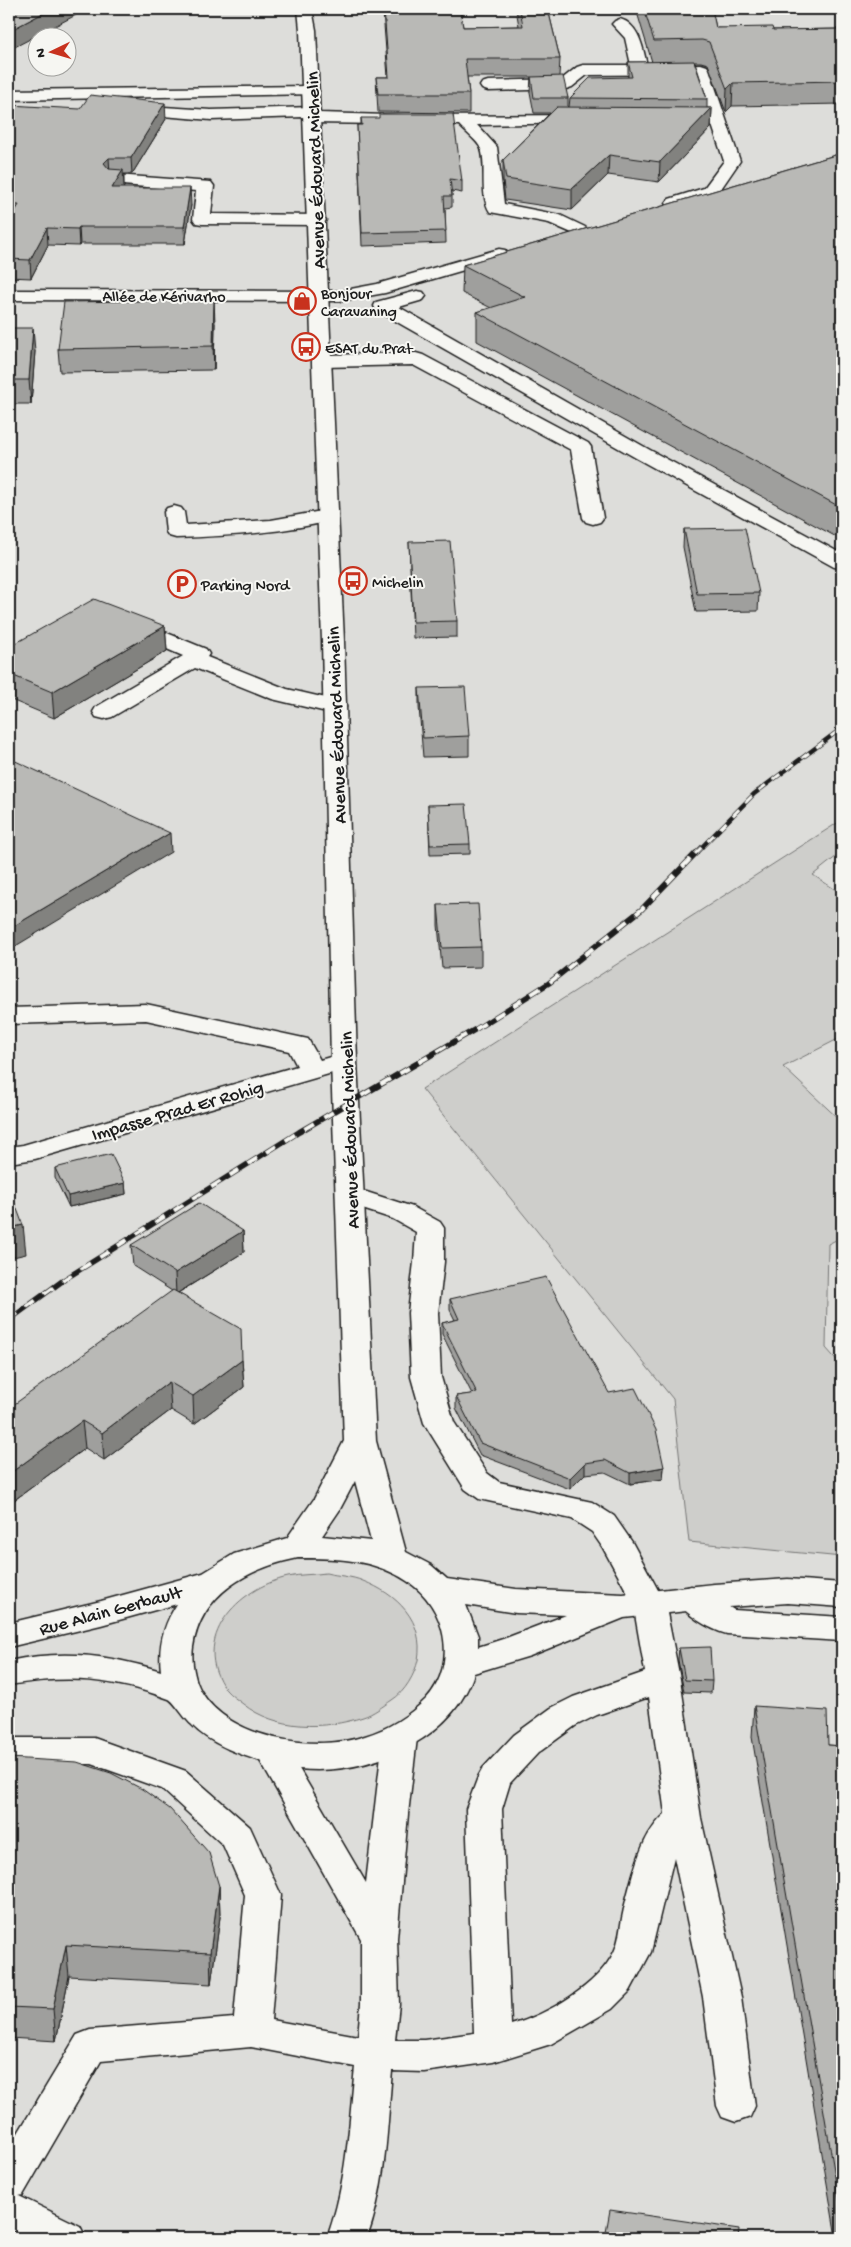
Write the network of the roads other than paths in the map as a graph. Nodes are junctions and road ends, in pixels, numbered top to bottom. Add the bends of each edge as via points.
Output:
1 (305, 9) edge
2 (620, 24) dead end
3 (640, 69) junction
4 (488, 86) dead end
5 (311, 91) junction
6 (9, 94) edge
7 (132, 110) edge
8 (312, 115) junction
9 (600, 118) edge
10 (463, 120) junction
11 (698, 120) edge
12 (717, 121) junction
13 (116, 180) edge
14 (718, 207) edge
15 (316, 220) junction
16 (596, 235) edge
17 (551, 239) edge
18 (577, 240) junction
19 (514, 250) edge
20 (508, 269) edge
21 (9, 295) edge
22 (320, 296) junction
23 (323, 361) junction
24 (174, 512) dead end
25 (592, 518) dead end
26 (328, 526) junction
27 (842, 562) edge
28 (120, 620) edge
29 (193, 659) junction
30 (335, 707) junction
31 (104, 712) dead end
32 (9, 1016) edge
33 (344, 1061) junction
34 (312, 1070) junction
35 (9, 1155) edge
36 (351, 1196) junction
37 (360, 1441) junction
38 (298, 1547) junction
39 (392, 1559) junction
40 (212, 1582) junction
41 (438, 1589) junction
42 (842, 1595) edge
43 (691, 1598) junction
44 (636, 1604) junction
45 (842, 1629) edge
46 (9, 1635) edge
47 (462, 1664) junction
48 (9, 1673) edge
49 (663, 1679) junction
50 (183, 1690) junction
51 (400, 1738) junction
52 (9, 1751) edge
53 (272, 1752) junction
54 (683, 1818) junction
55 (379, 1938) junction
56 (251, 2032) junction
57 (493, 2046) junction
58 (374, 2055) junction
59 (736, 2106) dead end
60 (9, 2183) edge
61 (9, 2210) edge
62 (66, 2238) edge
63 (347, 2238) edge

1 - 5 main road, Avenue Édouard Michelin
2 - 3 main road via 632,37
3 - 4 main road via 583,70 566,84
3 - 12 main road via 701,69
5 - 6 main road
5 - 8 main road, Avenue Édouard Michelin
7 - 8 main road via 212,115
8 - 10 main road
8 - 15 main road, Avenue Édouard Michelin
9 - 10 main road
10 - 18 main road via 489,147 496,208 554,219
11 - 12 main road
12 - 14 main road via 732,161 710,192 667,214
13 - 15 main road via 205,186 202,219
15 - 22 main road, Avenue Édouard Michelin
16 - 18 main road
17 - 18 main road
19 - 22 main road, Allée de Kérivarho via 362,293
20 - 27 main road via 383,306 643,454
21 - 22 main road, Allée de Kérivarho
22 - 23 main road, Avenue Édouard Michelin
23 - 25 main road via 416,359 581,447
23 - 26 main road, Avenue Édouard Michelin
24 - 26 main road via 176,532 249,536
26 - 30 main road, Avenue Édouard Michelin
28 - 29 main road via 198,654
29 - 30 main road via 280,694
29 - 31 main road
30 - 33 main road, Avenue Édouard Michelin
32 - 34 main road via 146,1012 300,1045
33 - 34 main road, Impasse Prad Er Rohig
33 - 36 main road, Avenue Édouard Michelin
34 - 35 main road, Impasse Prad Er Rohig
36 - 37 main road, Avenue Édouard Michelin
36 - 44 main road via 403,1213 430,1228 423,1313 426,1377 439,1423 476,1480 490,1491 581,1510 603,1524 616,1542
37 - 38 main road, Avenue Édouard Michelin via 328,1503
37 - 39 main road, Avenue Édouard Michelin
38 - 39 main road via 347,1547
38 - 40 main road via 266,1554
39 - 41 main road via 417,1572
40 - 46 main road, Rue Alain Gerbault
40 - 50 main road via 190,1606 177,1633 175,1662
41 - 44 main road via 516,1601
41 - 47 main road via 454,1611 463,1637
42 - 43 main road via 788,1591
43 - 44 main road
43 - 45 main road via 727,1622
44 - 47 main road
44 - 49 main road
47 - 51 main road via 451,1692 430,1717
48 - 50 main road via 67,1666 102,1668
49 - 54 main road
49 - 57 main road via 563,1717 526,1744 495,1777 484,1809
50 - 53 main road via 204,1717 219,1728 234,1738
51 - 53 main road via 360,1752 316,1757
51 - 55 main road
52 - 56 main road via 94,1751 174,1780 237,1837 263,1895
53 - 55 main road
54 - 57 main road via 668,1832 658,1849 633,1952 617,1980 599,1998 538,2033
54 - 59 main road via 722,1997
55 - 58 main road via 380,2004
56 - 58 main road
56 - 60 main road via 90,2046
57 - 58 main road via 424,2056
58 - 63 main road via 364,2166
61 - 62 main road

